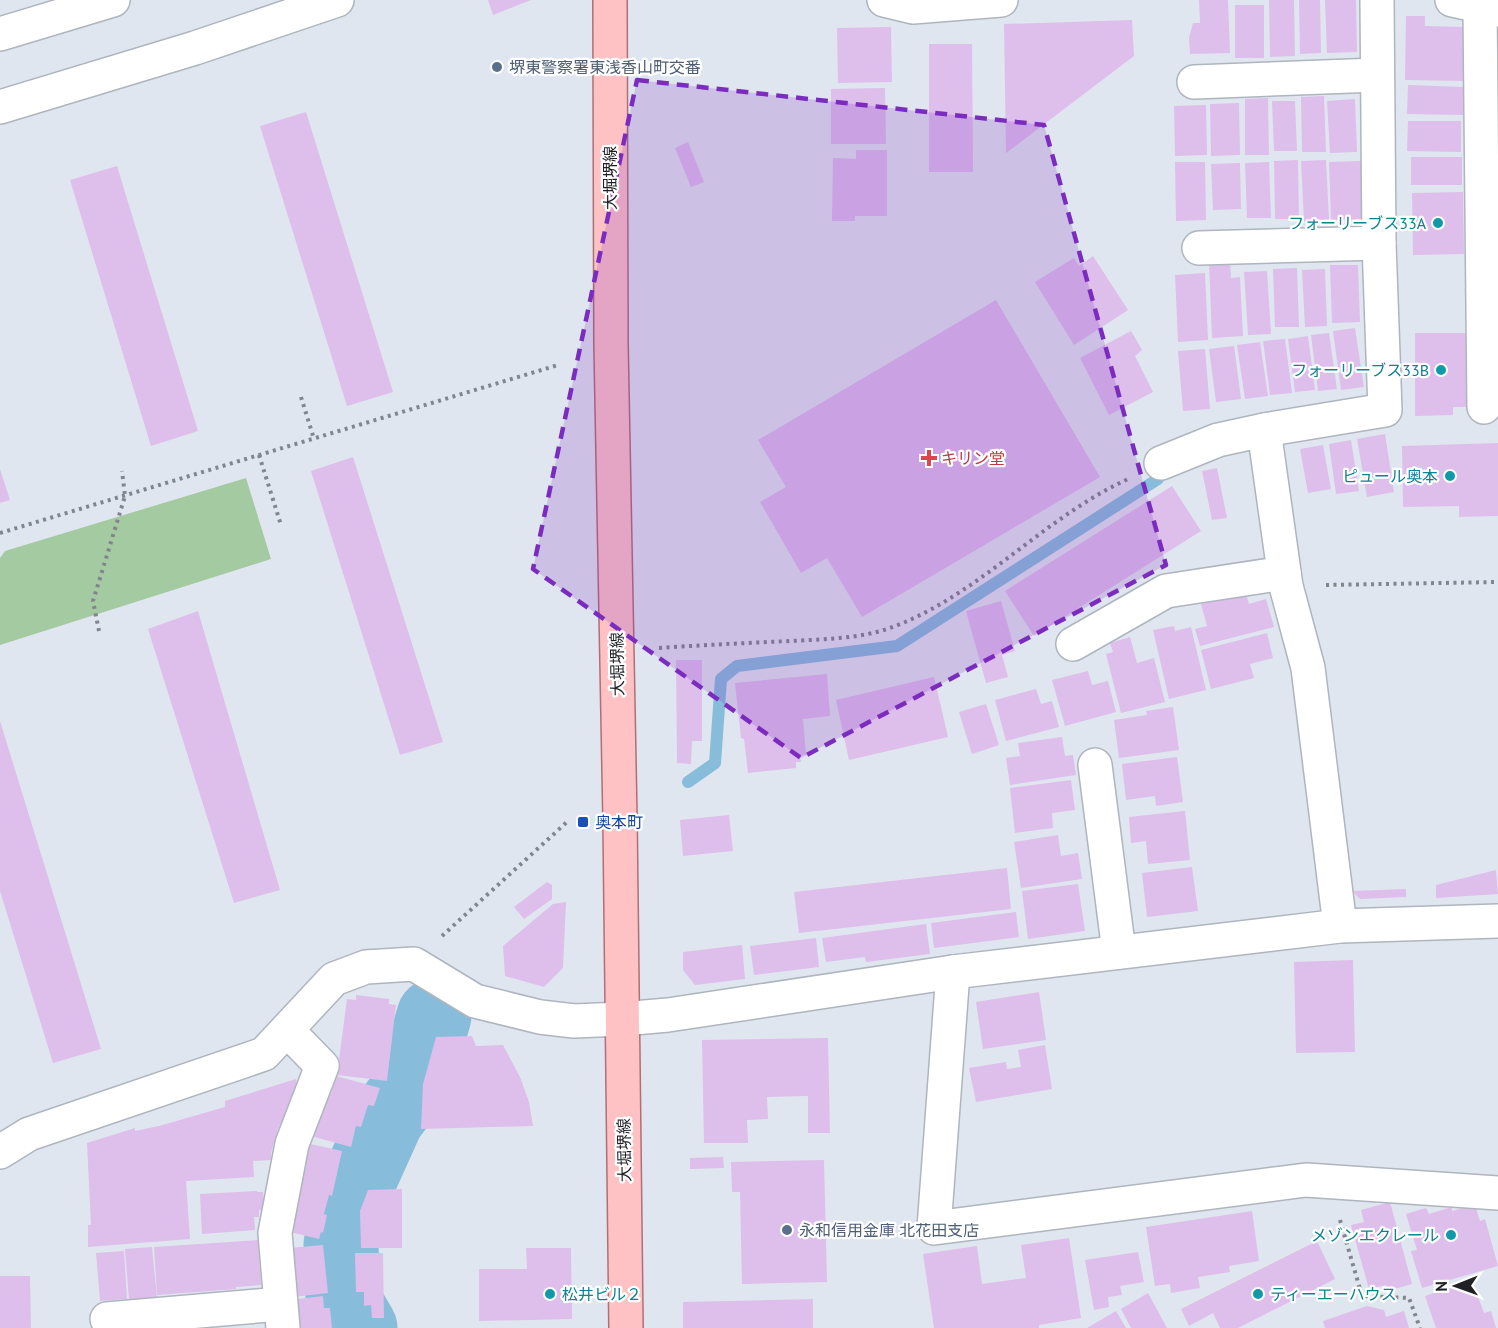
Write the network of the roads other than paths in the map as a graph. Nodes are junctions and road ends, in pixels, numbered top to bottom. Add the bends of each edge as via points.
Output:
1 (113, 0) edge
2 (337, 0) edge
3 (610, 0) edge
4 (884, 0) edge
5 (1001, 0) edge
6 (1377, 0) edge
7 (1477, 5) edge
8 (0, 34) edge
9 (1377, 75) junction
10 (1194, 82) dead end
11 (0, 107) edge
12 (1379, 243) junction
13 (1198, 248) dead end
14 (1484, 407) dead end
15 (1264, 430) junction
16 (1161, 463) road end
17 (1285, 580) junction
18 (1073, 644) dead end
19 (1095, 765) dead end
20 (1498, 921) edge
21 (1340, 926) junction
22 (1119, 952) junction
23 (953, 972) junction
24 (622, 1019) junction
25 (287, 1030) junction
26 (0, 1152) edge
27 (1498, 1193) edge
28 (281, 1316) edge
29 (107, 1319) dead end
30 (626, 1328) edge

1 - 8 street
2 - 11 street
3 - 24 main road, 大堀堺線 via 611,344
4 - 5 street via 913,7
6 - 9 street
7 - 14 street
9 - 10 street
9 - 12 street
12 - 13 street
12 - 15 street via 1385,410
15 - 16 street via 1218,440
15 - 17 street
17 - 18 street via 1166,591
17 - 21 street via 1308,668
19 - 22 street
20 - 21 street
21 - 22 street
22 - 23 street
23 - 24 street
23 - 27 street via 934,1228 1306,1180
24 - 25 street via 574,1021 540,1017 475,1001 414,964 366,967 334,979
24 - 30 main road, 大堀堺線
25 - 26 street via 264,1054 29,1134
25 - 28 street via 322,1066 292,1144 275,1233
28 - 29 street

